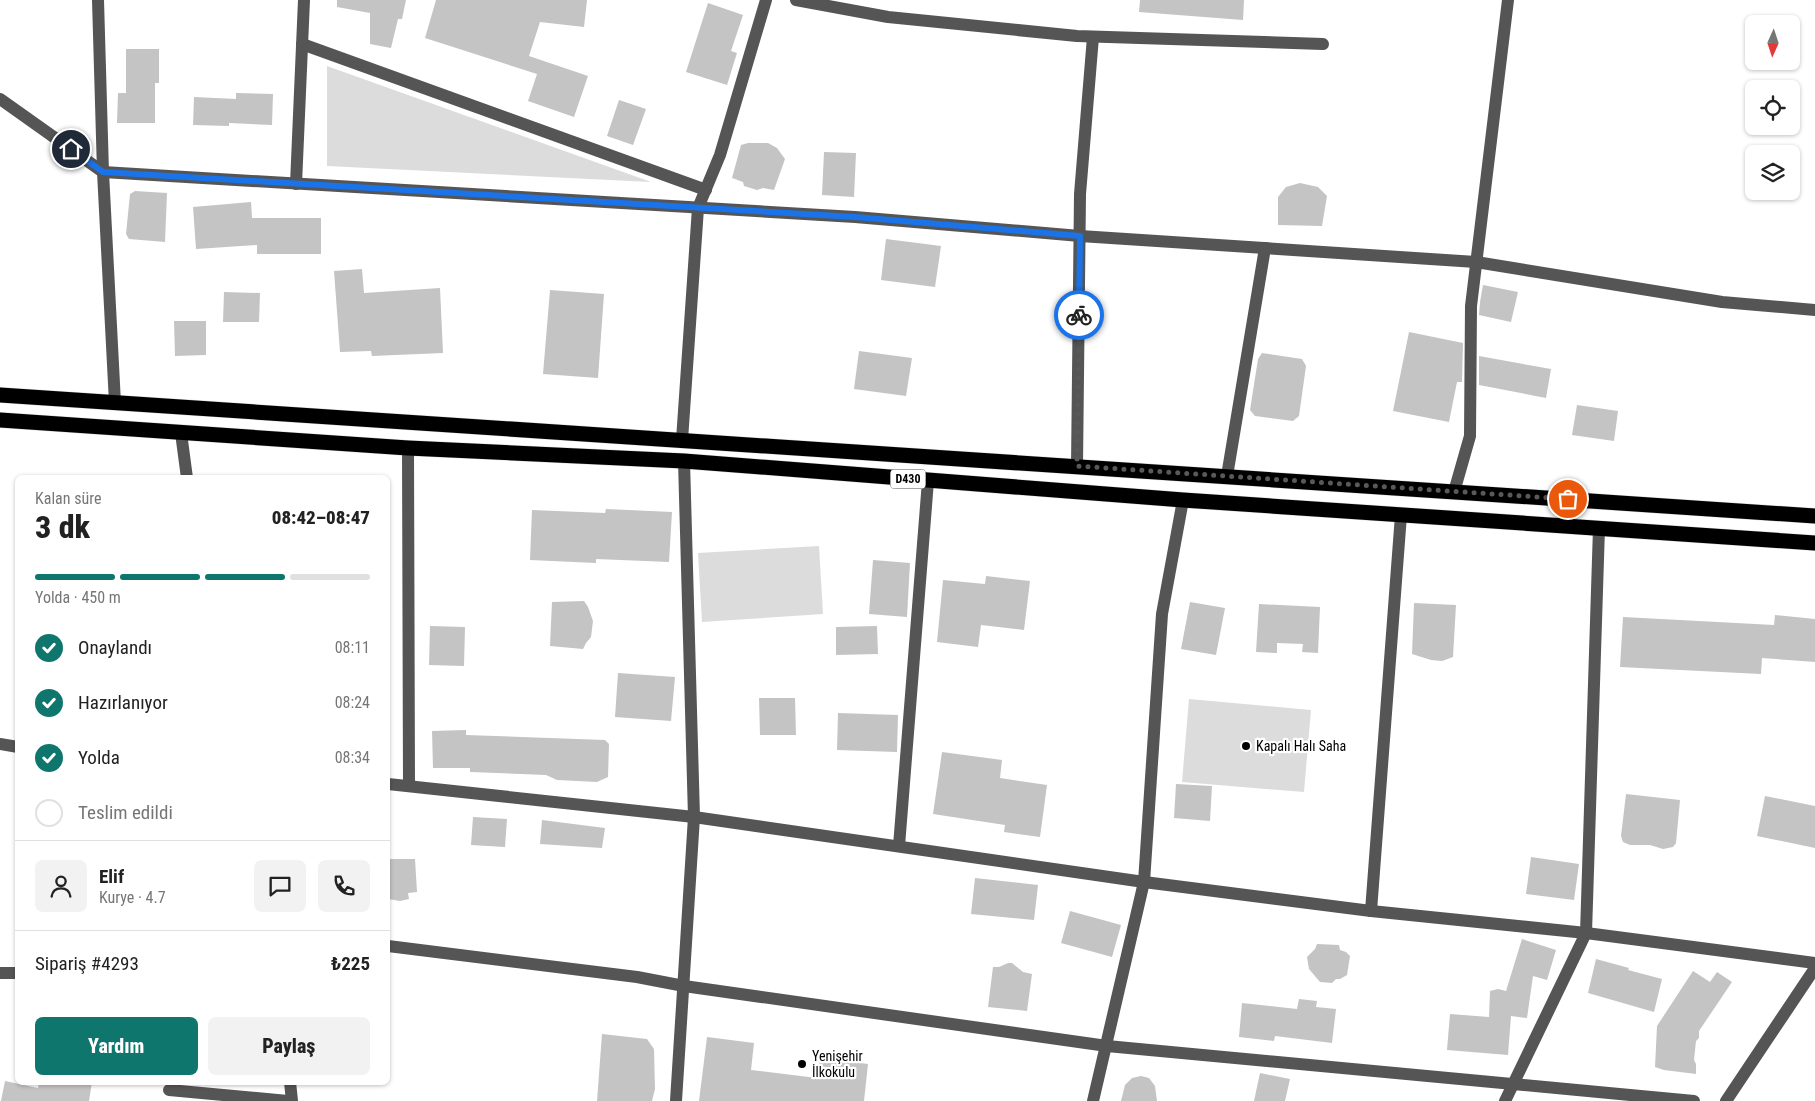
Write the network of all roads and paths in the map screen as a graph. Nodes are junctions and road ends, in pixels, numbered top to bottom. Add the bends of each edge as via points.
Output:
1 (98, 0) edge
2 (304, 0) edge
3 (766, 0) edge
4 (796, 0) edge
5 (1508, 0) edge
6 (1093, 37) junction
7 (302, 44) junction
8 (1323, 44) dead end
9 (0, 99) edge
10 (103, 172) junction
11 (296, 184) junction
12 (706, 190) junction
13 (698, 208) junction
14 (1080, 236) junction
15 (1265, 248) junction
16 (1476, 262) junction
17 (1815, 310) edge
18 (0, 395) edge
19 (115, 403) junction
20 (0, 420) edge
21 (181, 432) junction
22 (682, 440) junction
23 (408, 448) junction
24 (684, 461) junction
25 (1077, 466) junction
26 (187, 475) edge
27 (1227, 476) junction
28 (928, 481) junction
29 (1454, 492) junction
30 (1183, 500) junction
31 (1401, 515) junction
32 (1815, 516) edge
33 (1599, 528) junction
34 (1815, 543) edge
35 (0, 744) edge
36 (15, 746) edge
37 (390, 784) edge
38 (409, 786) junction
39 (694, 818) junction
40 (899, 846) junction
41 (1144, 882) junction
42 (1371, 910) junction
43 (1586, 933) junction
44 (390, 946) edge
45 (1815, 963) edge
46 (1815, 968) edge
47 (0, 973) edge
48 (15, 974) edge
49 (684, 986) junction
50 (1107, 1046) junction
51 (1513, 1084) junction
52 (290, 1085) edge
53 (169, 1091) edge
54 (288, 1101) edge
55 (292, 1101) edge
56 (676, 1101) edge
57 (1093, 1101) edge
58 (1505, 1101) edge
59 (1694, 1101) edge
60 (1726, 1101) edge

1 - 10 street
2 - 7 street
3 - 12 street via 720,156
4 - 6 street via 888,17
5 - 16 street
6 - 8 street
6 - 14 street via 1080,194
7 - 11 street
7 - 12 street
9 - 10 street
10 - 11 street
10 - 19 street
11 - 13 street
12 - 13 street
13 - 14 street via 855,217
13 - 22 street
14 - 15 street
14 - 25 street
15 - 16 street
15 - 27 street
16 - 17 street via 1722,302
16 - 29 street via 1471,306 1470,436
18 - 19 highway, D430
19 - 22 highway, D430
20 - 21 highway, D430
21 - 23 highway, D430
21 - 26 street
22 - 25 highway, D430
23 - 24 highway, D430
23 - 38 street
24 - 28 highway, D430
24 - 39 street
25 - 27 highway, D430
27 - 29 highway, D430
28 - 30 highway, D430
28 - 40 street
29 - 32 highway, D430
30 - 31 highway, D430
30 - 41 street via 1162,614
31 - 33 highway, D430
31 - 42 street
33 - 34 highway, D430
33 - 43 street
35 - 36 street
37 - 38 street
38 - 39 street
39 - 40 street
39 - 49 street
40 - 41 street
41 - 42 street
41 - 50 street
42 - 43 street
43 - 45 street
43 - 51 street
44 - 49 street via 637,977
46 - 60 street
47 - 48 street
49 - 50 street
49 - 56 street
50 - 51 street
50 - 57 street
51 - 58 street
51 - 59 street
52 - 55 street
53 - 54 street

